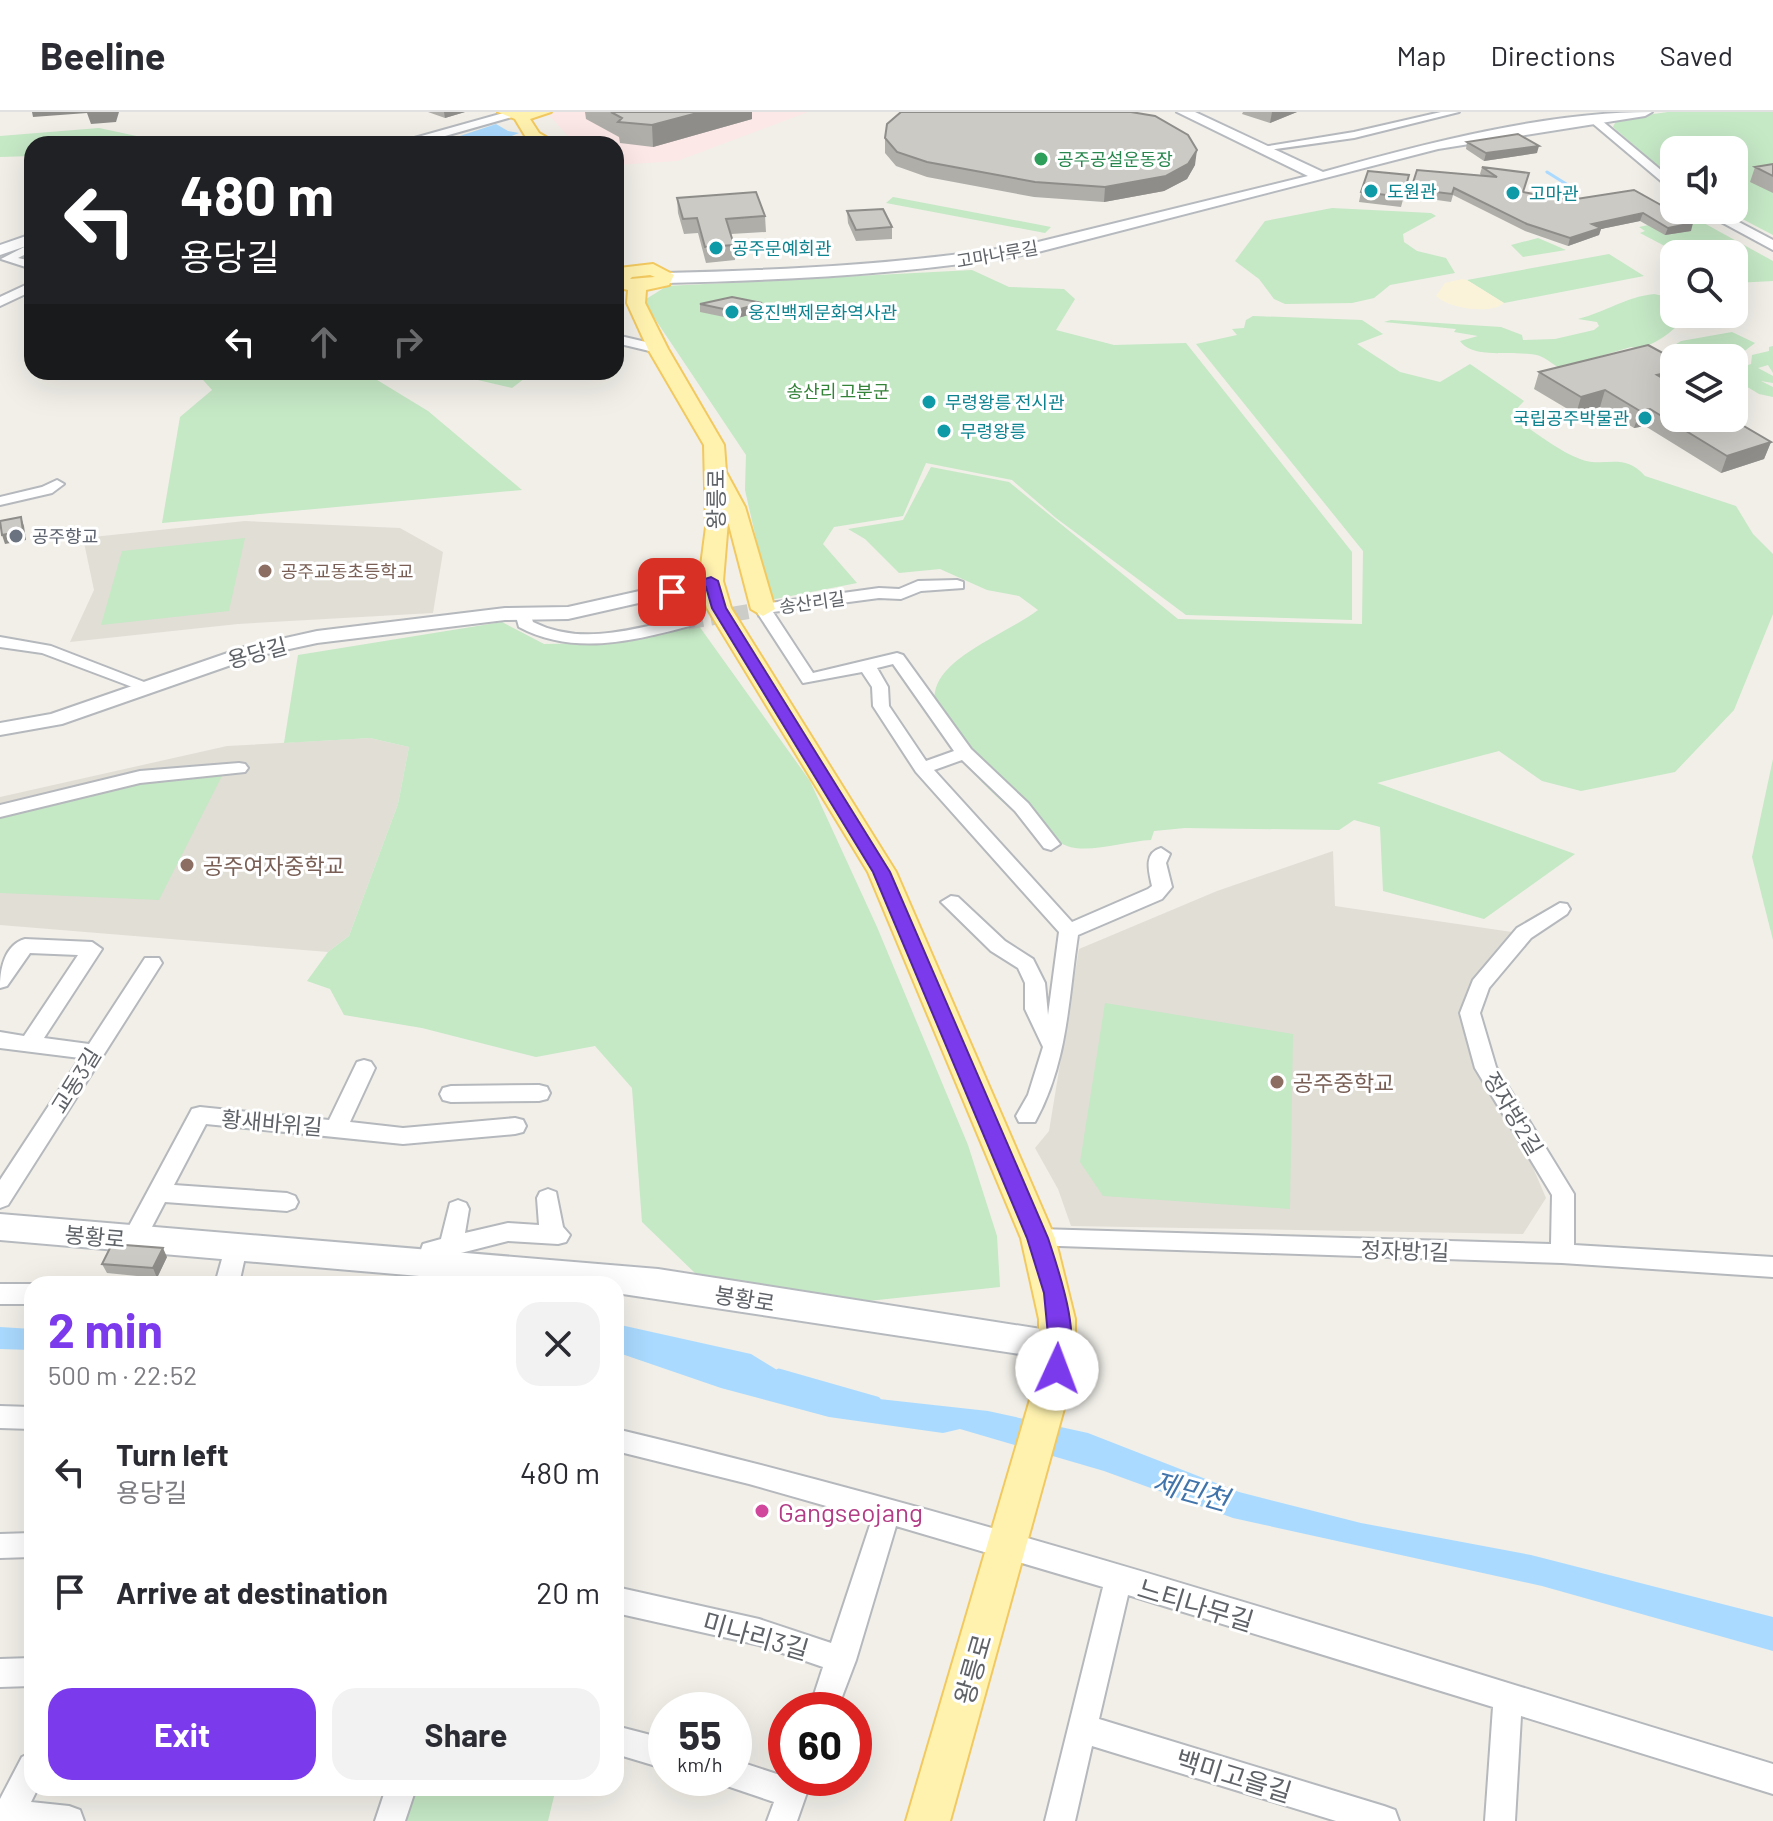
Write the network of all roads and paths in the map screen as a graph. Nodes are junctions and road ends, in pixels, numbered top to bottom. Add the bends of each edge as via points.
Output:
1 (1184, 112) edge
2 (1454, 112) edge
3 (1645, 112) edge
4 (519, 114) edge
5 (1595, 115) edge
6 (435, 136) edge
7 (533, 136) edge
8 (1262, 148) junction
9 (1660, 175) edge
10 (1322, 177) junction
11 (1732, 224) edge
12 (24, 242) edge
13 (1773, 246) edge
14 (0, 250) edge
15 (24, 251) edge
16 (24, 263) edge
17 (627, 274) edge
18 (665, 278) joint
19 (0, 286) edge
20 (24, 289) edge
21 (24, 290) edge
22 (0, 302) edge
23 (624, 341) edge
24 (658, 349) junction
25 (715, 471) junction
26 (57, 484) dead end
27 (0, 501) edge
28 (711, 581) junction
29 (957, 585) dead end
30 (763, 609) junction
31 (523, 613) junction
32 (688, 622) tunnel mouth
33 (0, 642) edge
34 (21, 645) junction
35 (0, 658) edge
36 (867, 666) junction
37 (149, 687) junction
38 (0, 729) edge
39 (965, 753) junction
40 (239, 768) dead end
41 (922, 768) junction
42 (0, 811) edge
43 (1051, 844) dead end
44 (1161, 854) dead end
45 (951, 902) dead end
46 (1560, 909) dead end
47 (1069, 931) junction
48 (152, 963) dead end
49 (0, 981) edge
50 (0, 1040) edge
51 (29, 1044) junction
52 (1054, 1048) junction
53 (92, 1052) junction
54 (364, 1068) dead end
55 (482, 1087) junction
56 (539, 1093) dead end
57 (451, 1094) dead end
58 (1027, 1116) dead end
59 (515, 1126) dead end
60 (336, 1128) junction
61 (477, 1128) junction
62 (157, 1193) junction
63 (548, 1198) dead end
64 (0, 1199) edge
65 (287, 1202) dead end
66 (458, 1209) dead end
67 (0, 1227) edge
68 (1038, 1238) junction
69 (134, 1239) junction
70 (235, 1248) junction
71 (440, 1254) junction
72 (1562, 1254) junction
73 (1773, 1267) edge
74 (229, 1276) edge
75 (605, 1276) edge
76 (624, 1278) edge
77 (0, 1294) edge
78 (24, 1294) edge
79 (1059, 1358) junction
80 (0, 1417) edge
81 (24, 1418) edge
82 (624, 1442) edge
83 (888, 1511) junction
84 (1012, 1532) junction
85 (24, 1545) edge
86 (0, 1546) edge
87 (1118, 1579) junction
88 (624, 1602) edge
89 (842, 1660) junction
90 (24, 1672) edge
91 (0, 1673) edge
92 (830, 1692) edge
93 (1508, 1701) junction
94 (1084, 1729) junction
95 (624, 1742) edge
96 (648, 1749) edge
97 (1773, 1779) edge
98 (24, 1782) edge
99 (752, 1782) edge
100 (398, 1796) edge
101 (790, 1797) edge
102 (6, 1816) edge
103 (69, 1821) edge
104 (390, 1821) edge
105 (928, 1821) edge
106 (1060, 1821) edge
107 (1384, 1821) edge
108 (1500, 1821) edge

1 - 8 main road
2 - 8 street via 1368,133
3 - 5 main road, 고마나루길
4 - 6 main road
4 - 7 main road
5 - 9 street
5 - 10 main road, 고마나루길 via 1462,139
8 - 10 main road
10 - 18 main road, 고마나루길 via 972,260
11 - 13 street
12 - 14 main road
15 - 16 street via 7,259
17 - 18 main road, 왕릉로 via 652,286
17 - 24 main road, 왕릉로
19 - 20 street
21 - 22 street
23 - 24 street
24 - 25 main road, 왕릉로 via 714,445
25 - 28 main road, 왕릉로 via 717,527
25 - 30 main road via 740,519
26 - 27 street
28 - 31 street, 용당길 via 568,613
28 - 68 main road, 왕릉로 via 719,608 882,872
29 - 30 street, 송산리길
30 - 36 street via 809,679
31 - 32 street via 525,624 556,638 583,639
31 - 37 street, 용당길 via 317,637 252,651
33 - 34 street
34 - 35 street
34 - 37 street
36 - 39 street via 897,658
36 - 41 street via 880,687 881,706
37 - 38 street, 용당길 via 55,720
39 - 41 street
39 - 43 street via 1039,825
40 - 42 street via 140,777
41 - 47 street
44 - 47 street via 1157,863 1162,887 1155,894
45 - 52 street via 1026,964 1035,983 1035,1009
46 - 72 street, 정자방2길 via 1524,933 1480,985 1470,1013 1486,1068 1563,1194
47 - 52 street
48 - 53 street, 교동3길
49 - 51 street via 25,946 92,949
50 - 51 street
51 - 53 street
52 - 58 street via 1044,1092
53 - 64 street, 교동3길
54 - 60 street, 황새바위길
55 - 56 street
55 - 57 street
55 - 61 street
59 - 61 street, 황새바위길
60 - 61 street, 황새바위길 via 403,1136
60 - 62 street, 황새바위길 via 200,1115
62 - 65 street
62 - 69 street, 황새바위길
63 - 71 street, 봉황로 via 555,1234 508,1232
66 - 71 street
67 - 69 main road, 봉황로
68 - 72 street, 정자방1길
68 - 79 main road, 왕릉로 via 1054,1293
69 - 70 main road, 봉황로
70 - 71 main road, 봉황로
70 - 74 street
71 - 75 main road, 봉황로
72 - 73 street, 정자방1길
76 - 79 main road, 봉황로
77 - 78 street
79 - 84 main road, 왕릉로
80 - 81 street
82 - 83 street, 느티나무길
83 - 84 street, 느티나무길
83 - 89 street
84 - 87 street, 느티나무길
84 - 105 main road, 왕릉로
85 - 86 street
87 - 93 street, 느티나무길
87 - 94 street
88 - 89 street, 미나리3길 via 759,1632
89 - 92 street
90 - 91 street
93 - 97 street, 느티나무길
93 - 108 street
94 - 106 street
94 - 107 street, 백미고을길
95 - 96 street
98 - 102 street
99 - 101 street
100 - 104 street
102 - 103 street

